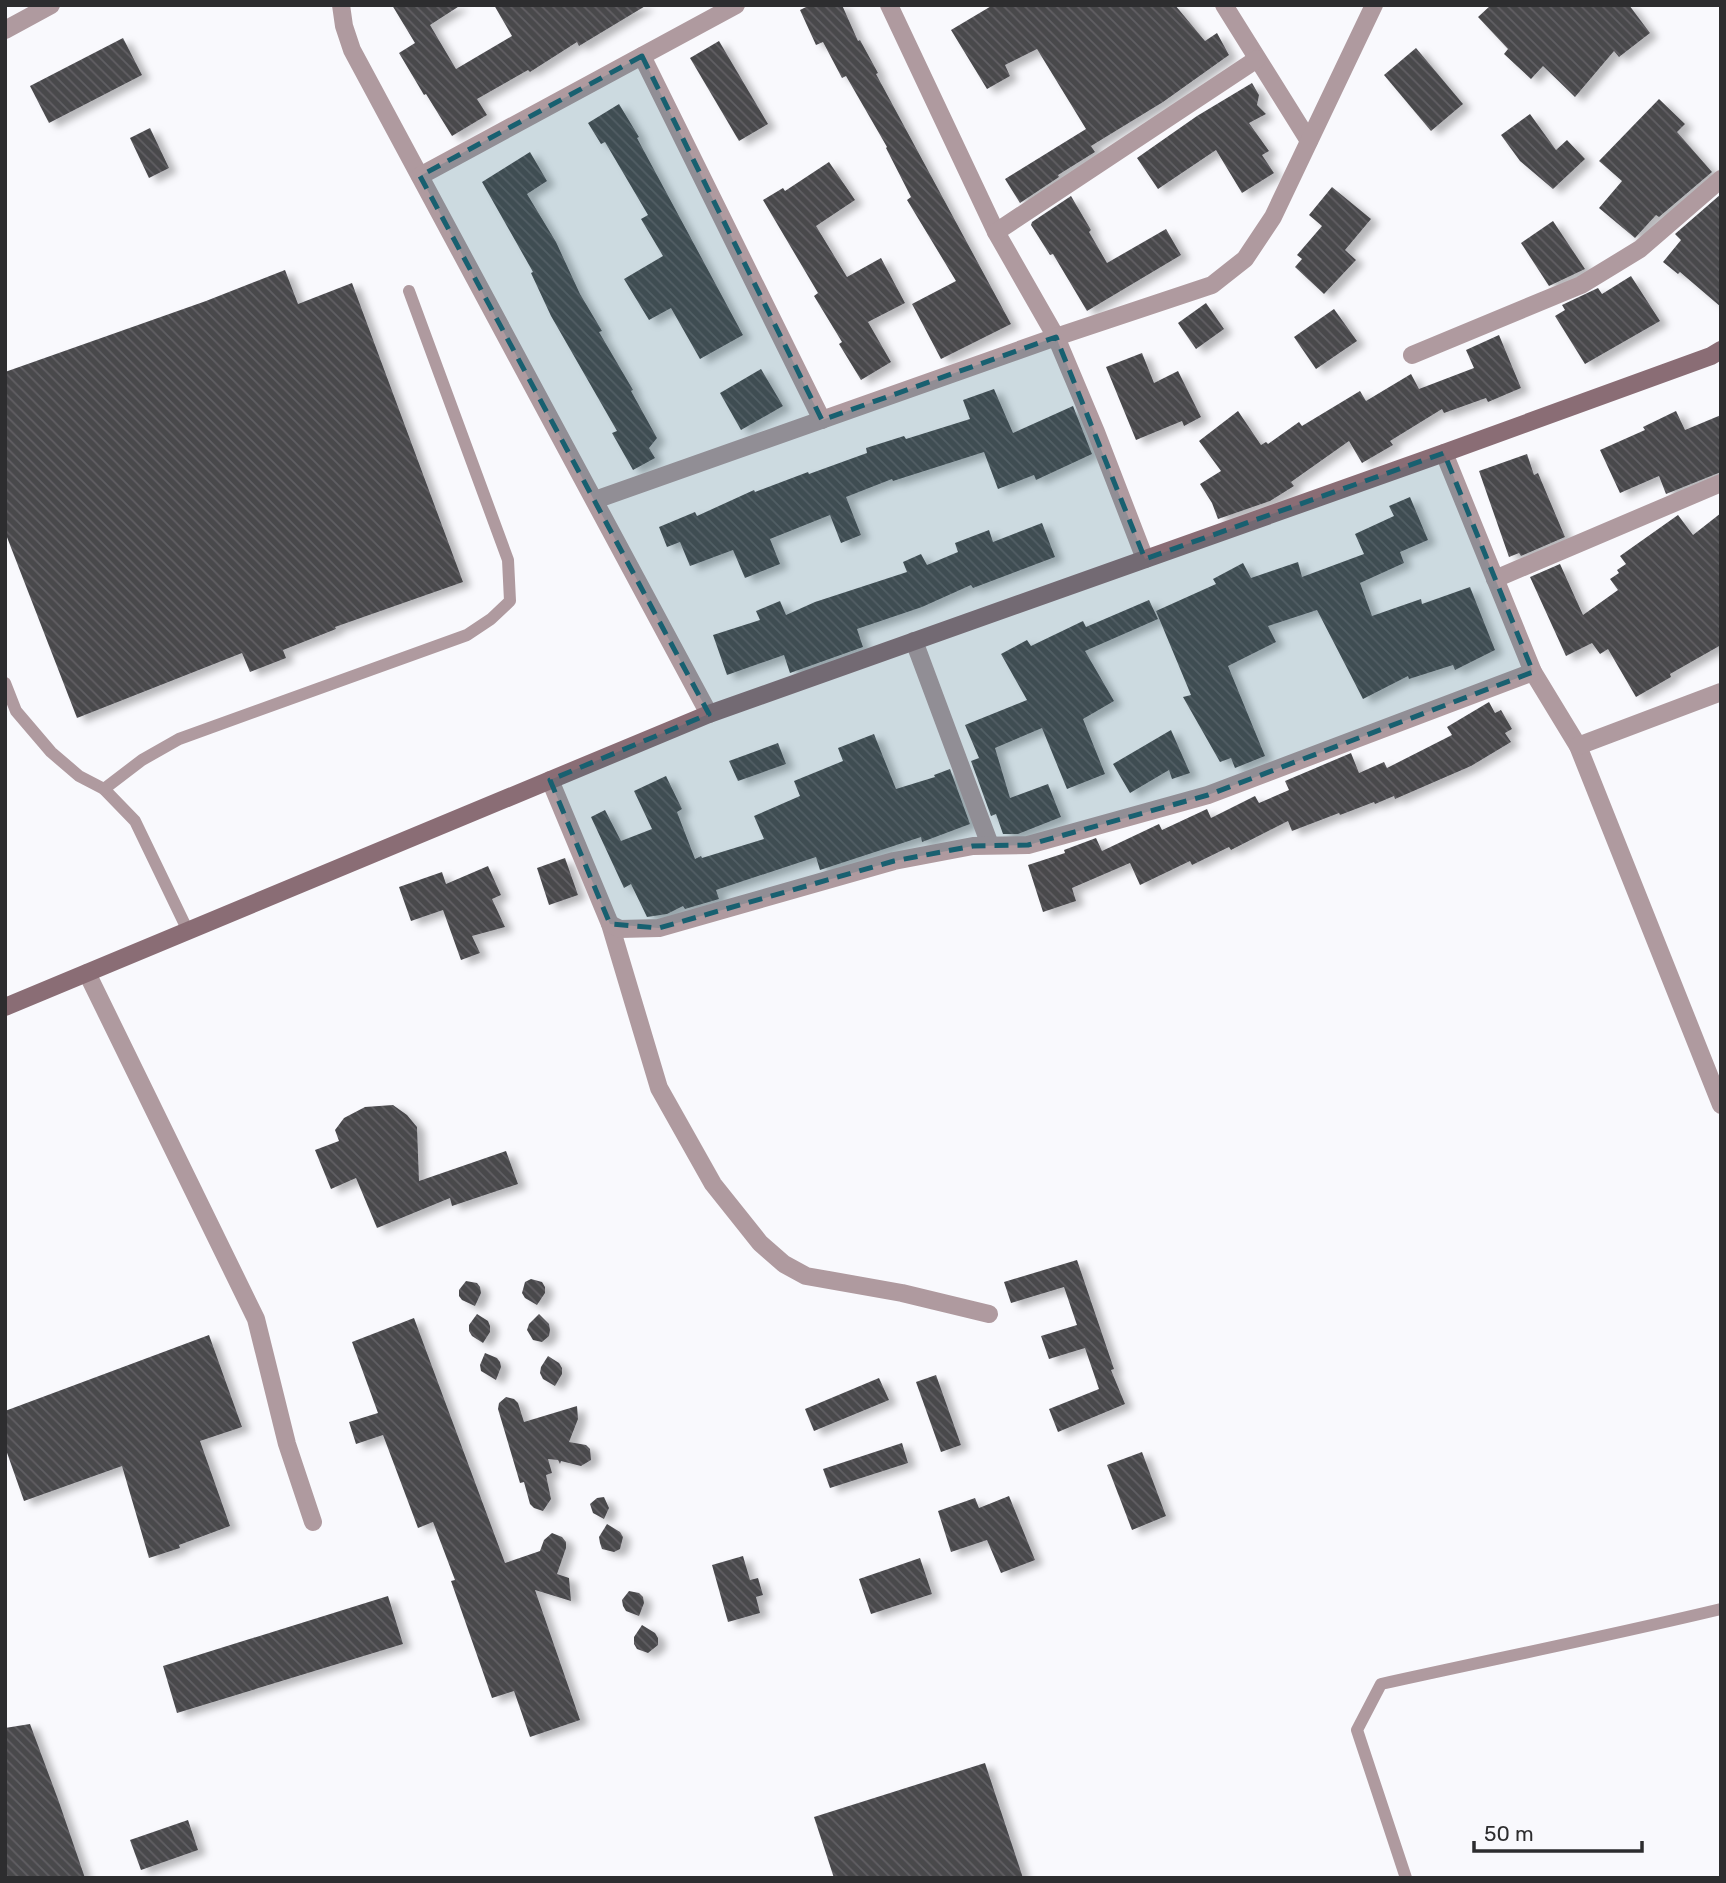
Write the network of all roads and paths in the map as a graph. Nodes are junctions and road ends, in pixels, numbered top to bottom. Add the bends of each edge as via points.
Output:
1 (51, 5) edge
2 (341, 5) edge
3 (736, 5) edge
4 (889, 5) edge
5 (1223, 5) edge
6 (1374, 5) edge
7 (5, 30) edge
8 (642, 56) junction
9 (1257, 59) junction
10 (1309, 141) junction
11 (420, 176) junction
12 (1721, 179) edge
13 (996, 232) junction
14 (409, 291) dead end
15 (1056, 337) junction
16 (1721, 350) edge
17 (1412, 355) dead end
18 (822, 419) junction
19 (1444, 453) junction
20 (1721, 484) edge
21 (594, 500) junction
22 (1145, 559) junction
23 (1495, 579) junction
24 (915, 641) junction
25 (1533, 672) junction
26 (5, 683) edge
27 (1721, 692) edge
28 (709, 714) junction
29 (1578, 746) junction
30 (550, 780) junction
31 (104, 789) junction
32 (990, 845) junction
33 (610, 924) junction
34 (188, 931) junction
35 (87, 973) junction
36 (5, 1007) edge
37 (1721, 1105) edge
38 (989, 1314) dead end
39 (313, 1522) dead end
40 (1721, 1609) edge
41 (1406, 1878) edge

1 - 7 street
2 - 11 street via 352,50
3 - 8 street
4 - 13 street
5 - 9 street
6 - 10 street
8 - 11 street
8 - 18 street
9 - 10 street
9 - 13 street
10 - 15 street via 1273,217 1245,259 1212,285
11 - 21 street
12 - 17 street via 1640,249 1581,285
13 - 15 street
14 - 31 lane via 508,560 510,601 467,635 179,739
15 - 18 street
15 - 22 street
16 - 19 street
18 - 21 street
19 - 22 street
19 - 23 street
20 - 23 street
21 - 28 street
22 - 24 street
23 - 25 street
24 - 28 street
24 - 32 street
25 - 29 street
25 - 32 street via 1208,795 1028,845
26 - 31 lane via 16,711 51,752 79,776
27 - 29 street
28 - 30 street
29 - 37 street
30 - 33 street
30 - 34 street
31 - 34 lane via 135,821
32 - 33 street via 894,861 659,929 620,929
33 - 38 street via 659,1088 713,1184 760,1243 806,1276
34 - 35 street
35 - 36 street
35 - 39 street via 256,1319
40 - 41 lane via 1381,1684 1357,1730

